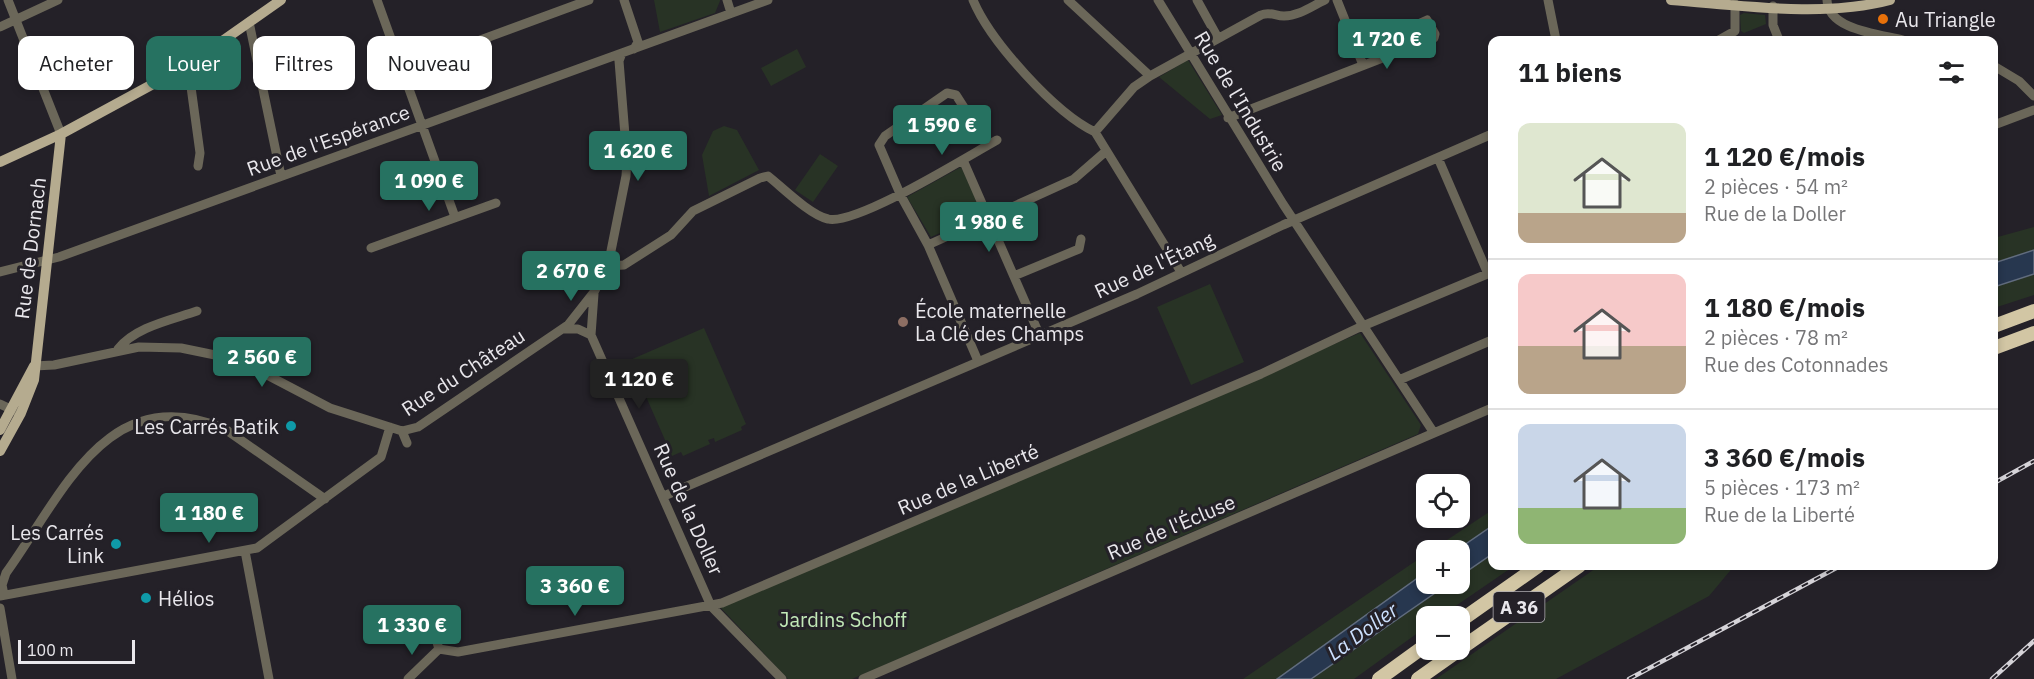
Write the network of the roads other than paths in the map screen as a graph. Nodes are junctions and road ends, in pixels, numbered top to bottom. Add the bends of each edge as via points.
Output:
1 (8, 0) edge
2 (58, 0) edge
3 (281, 0) edge
4 (377, 0) edge
5 (589, 0) edge
6 (624, 0) edge
7 (727, 0) edge
8 (768, 0) edge
9 (973, 0) edge
10 (1068, 0) edge
11 (1158, 0) edge
12 (1197, 0) edge
13 (1325, 0) edge
14 (1337, 0) edge
15 (1548, 0) edge
16 (1671, 0) edge
17 (1890, 0) edge
18 (1736, 4) junction
19 (1803, 4) edge
20 (1827, 4) edge
21 (1782, 5) edge
22 (731, 13) junction
23 (16, 21) junction
24 (249, 22) junction
25 (0, 27) edge
26 (229, 36) edge
27 (390, 36) edge
28 (491, 36) edge
29 (1555, 36) edge
30 (1726, 36) edge
31 (1777, 36) edge
32 (1889, 36) edge
33 (1218, 38) junction
34 (1416, 45) dead end
35 (634, 49) junction
36 (622, 53) junction
37 (1190, 53) junction
38 (1363, 65) junction
39 (1998, 68) edge
40 (1150, 76) junction
41 (146, 88) edge
42 (191, 90) edge
43 (410, 90) edge
44 (2034, 96) edge
45 (2034, 110) edge
46 (1228, 118) junction
47 (1998, 124) edge
48 (422, 125) junction
49 (1095, 132) junction
50 (61, 134) junction
51 (1488, 136) edge
52 (997, 140) dead end
53 (988, 145) junction
54 (1105, 152) junction
55 (1438, 158) junction
56 (963, 159) junction
57 (0, 162) edge
58 (198, 165) dead end
59 (281, 176) junction
60 (901, 196) junction
61 (496, 203) dead end
62 (455, 217) junction
63 (989, 217) junction
64 (1293, 220) junction
65 (1081, 239) dead end
66 (928, 245) junction
67 (371, 248) dead end
68 (48, 260) junction
69 (608, 266) junction
70 (1488, 269) edge
71 (0, 272) edge
72 (1181, 272) junction
73 (1488, 274) edge
74 (1014, 276) junction
75 (594, 292) junction
76 (197, 311) dead end
77 (2034, 311) edge
78 (1998, 324) edge
79 (1363, 326) junction
80 (563, 329) junction
81 (2034, 333) edge
82 (591, 335) junction
83 (1040, 336) junction
84 (1488, 342) edge
85 (1998, 346) edge
86 (118, 349) junction
87 (978, 361) junction
88 (34, 366) junction
89 (1399, 380) junction
90 (0, 404) edge
91 (1488, 410) edge
92 (16, 411) junction
93 (390, 428) junction
94 (0, 430) edge
95 (402, 432) junction
96 (1434, 434) junction
97 (407, 443) dead end
98 (0, 451) edge
99 (664, 496) junction
100 (325, 499) junction
101 (245, 551) junction
102 (1532, 570) edge
103 (1573, 570) edge
104 (2, 596) edge
105 (711, 606) junction
106 (0, 608) edge
107 (1470, 614) edge
108 (1470, 641) edge
109 (1416, 652) edge
110 (1444, 660) edge
111 (13, 677) edge
112 (269, 679) edge
113 (408, 679) edge
114 (782, 679) edge
115 (863, 679) edge
116 (1379, 679) edge
117 (1418, 679) edge

1 - 23 street
2 - 23 street
3 - 24 main road
4 - 27 street
5 - 28 street
6 - 35 street via 638,42
7 - 22 street
8 - 22 street, Rue de l'Espérance
9 - 49 street via 1006,51 1040,88
10 - 40 street
11 - 37 street, Rue de l'Industrie
12 - 33 street
13 - 33 street via 1295,15 1260,15
14 - 38 street
15 - 29 street
16 - 18 main road
17 - 20 main road via 1855,7
18 - 21 main road
18 - 30 street via 1735,31
19 - 20 main road
19 - 21 main road
20 - 32 street via 1835,20
21 - 31 street via 1773,25
22 - 35 street, Rue de l'Espérance
23 - 25 street
23 - 50 street
24 - 26 main road
24 - 59 street
33 - 37 street
34 - 38 street
35 - 36 street, Rue de l'Espérance
36 - 48 street, Rue de l'Espérance
36 - 69 street, Rue du Château via 619,61 627,160
37 - 40 street
37 - 46 street, Rue de l'Industrie
38 - 46 street
39 - 44 street
40 - 49 street via 1134,87
41 - 50 main road
42 - 58 street via 200,153
43 - 48 street
45 - 47 street
46 - 64 street, Rue de l'Industrie
48 - 59 street, Rue de l'Espérance
48 - 62 street
49 - 54 street
50 - 57 main road
50 - 68 main road, Rue de Dornach
51 - 55 street, Rue de l'Étang
52 - 53 street
53 - 56 street
53 - 60 street via 956,95 943,94 881,140 880,148
54 - 63 street via 1074,179
54 - 72 street via 1110,154
55 - 64 street, Rue de l'Étang
55 - 70 street
56 - 60 street
56 - 63 street
59 - 68 street, Rue de l'Espérance
60 - 66 street
60 - 69 street via 837,220 828,219 768,176 693,211 671,235 624,265
61 - 62 street
62 - 67 street
63 - 66 street
63 - 74 street
64 - 72 street, Rue de l'Étang
64 - 79 street, Rue de l'Industrie
65 - 74 street via 1079,249
66 - 87 street
68 - 71 street, Rue de l'Espérance
68 - 88 main road, Rue de Dornach
69 - 75 street, Rue du Château
72 - 83 street, Rue de l'Étang
73 - 79 street, Rue de la Liberté
74 - 83 street
75 - 80 street, Rue du Château
75 - 82 street, Rue du Château
76 - 86 street via 126,339
77 - 78 highway
79 - 89 street, Rue de l'Industrie
79 - 105 street, Rue de la Liberté via 1261,374
80 - 82 street via 578,328
80 - 95 street, Rue du Château via 418,427
81 - 85 highway
82 - 99 street, Rue de la Doller
83 - 87 street, Rue de l'Étang
84 - 89 street
86 - 88 street
86 - 93 street via 181,348 220,356 250,366 330,408
87 - 99 street, Rue de l'Étang
88 - 92 main road, Rue de Dornach via 34,380
89 - 96 street, Rue de l'Industrie
90 - 92 street
91 - 96 street, Rue de l'Écluse
92 - 94 main road, Rue de Dornach
92 - 98 main road, Rue de Dornach
93 - 95 street
93 - 100 street via 381,457
95 - 97 street
96 - 115 street, Rue de l'Écluse
99 - 105 street, Rue de la Doller
100 - 101 street via 257,548
100 - 104 street via 210,422 182,417 139,422 113,434 87,456 6,573
101 - 104 street
101 - 112 street
102 - 107 highway, A 36
103 - 108 highway, A 36
105 - 113 street, Rue de la Liberté via 458,652 437,644
105 - 114 street, Rue de la Doller
106 - 111 street
109 - 116 highway
110 - 117 highway, A 36

